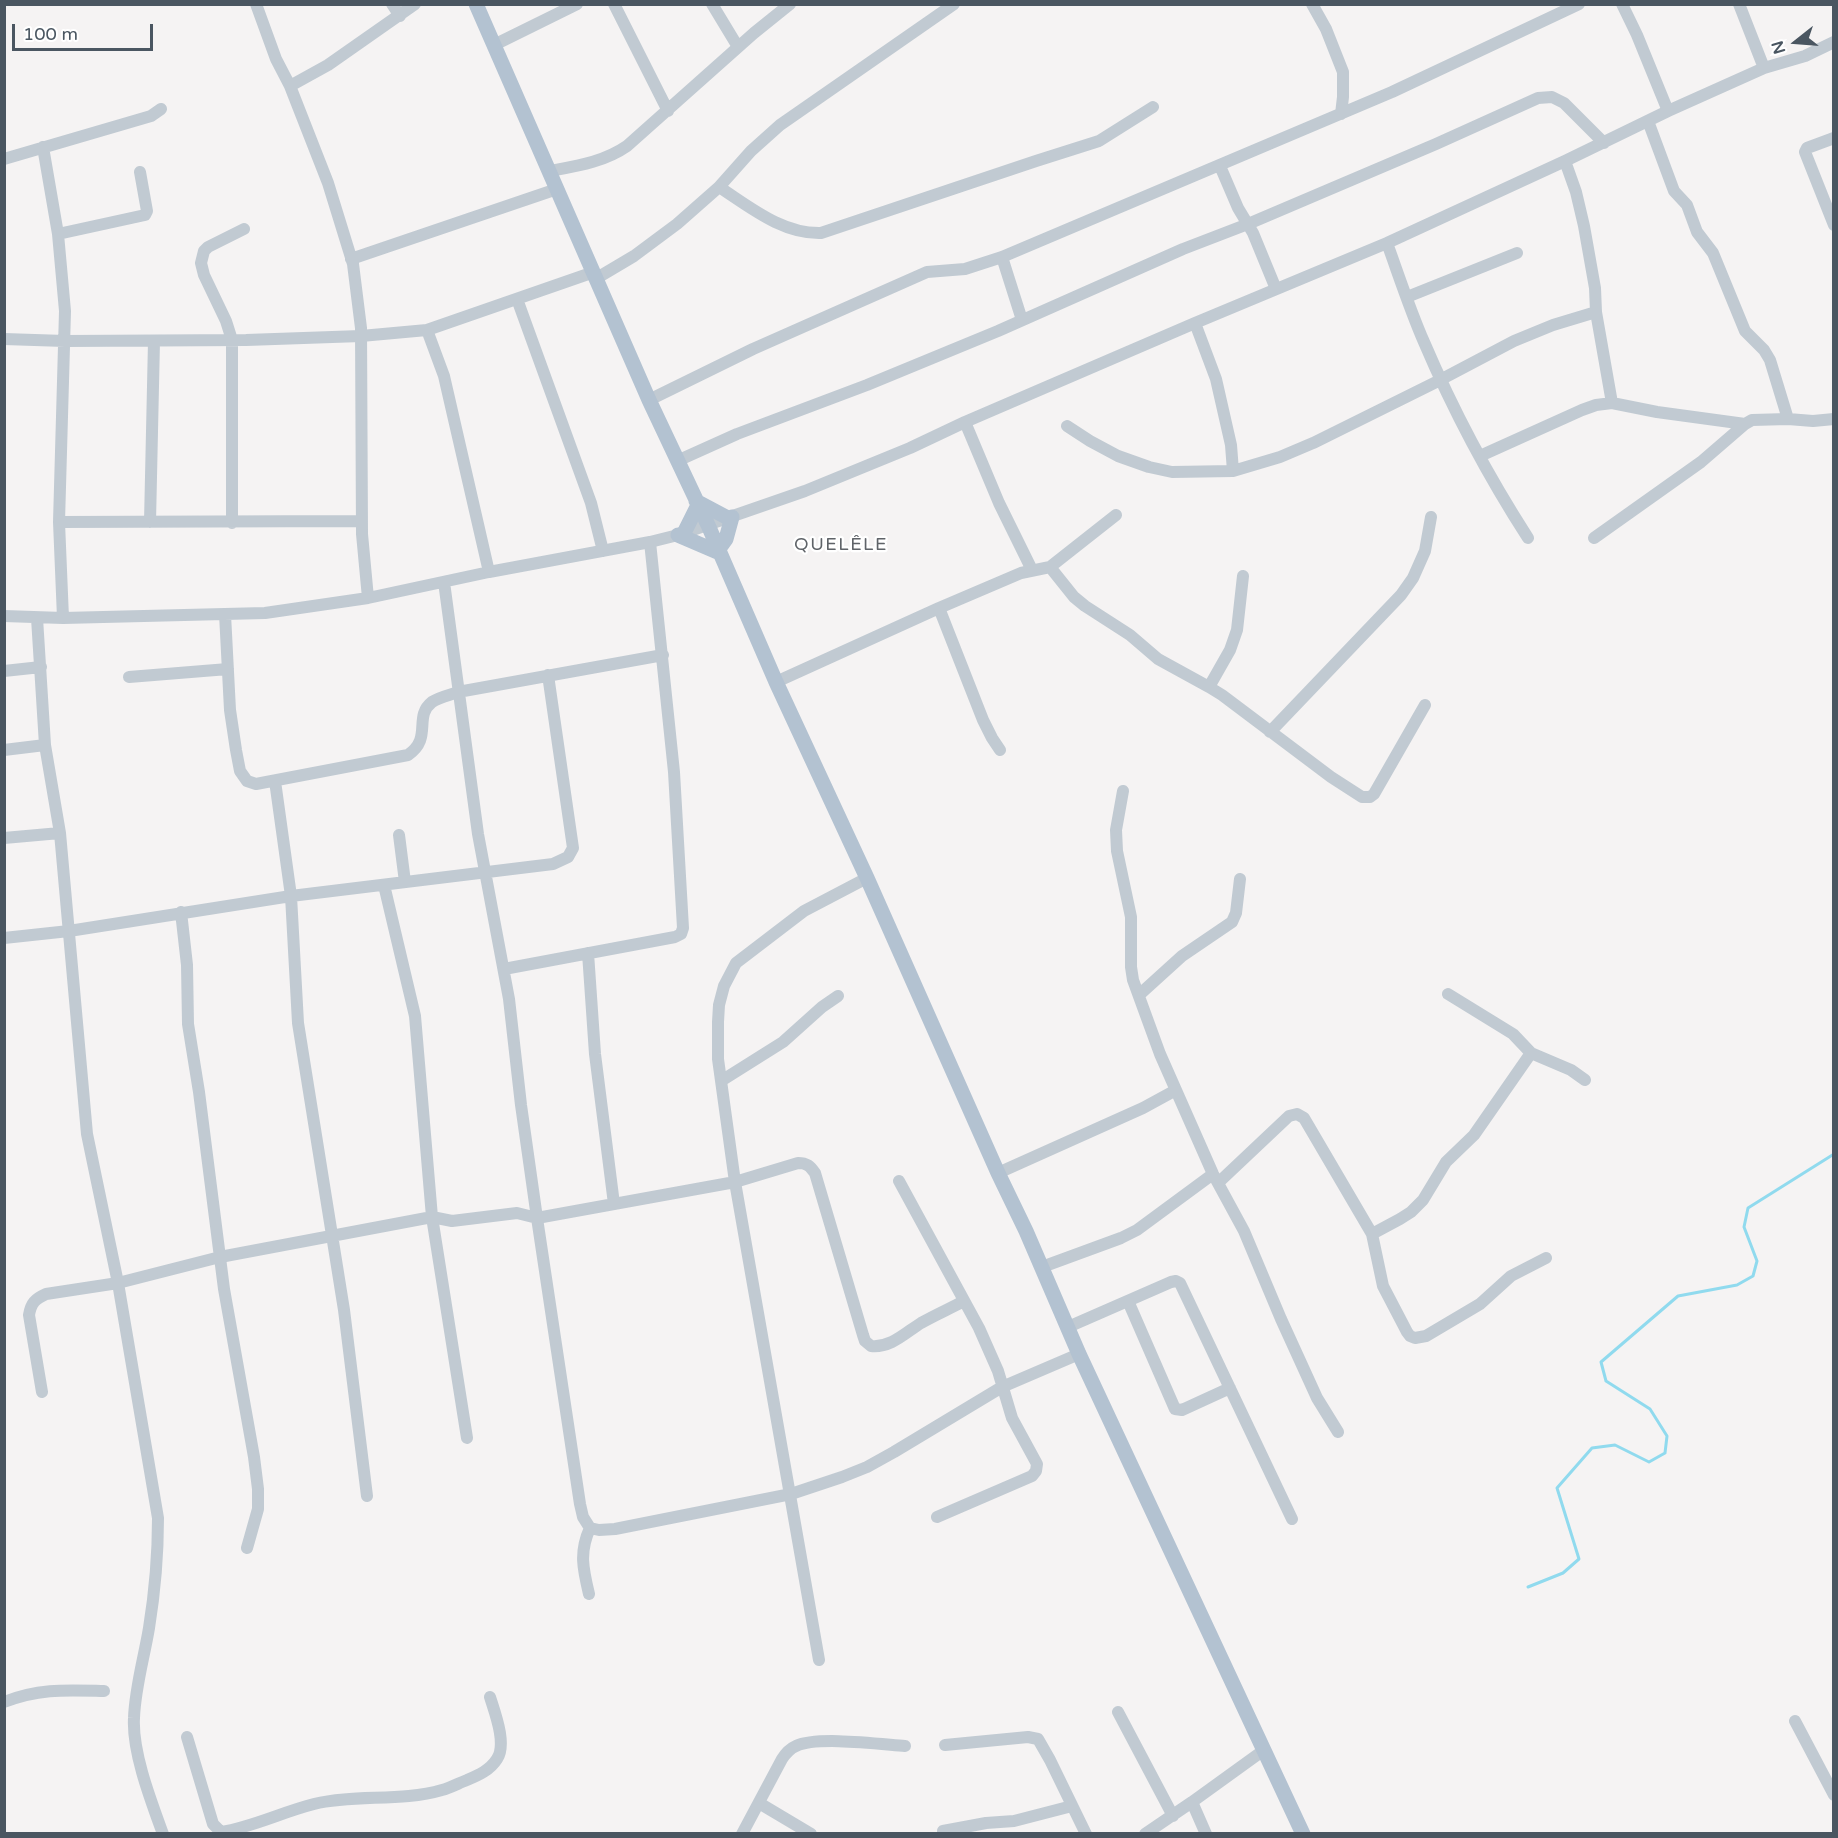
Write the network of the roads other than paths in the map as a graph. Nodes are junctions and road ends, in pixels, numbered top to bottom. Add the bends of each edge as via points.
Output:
1 (256, 4) edge
2 (392, 4) edge
3 (415, 4) edge
4 (476, 4) edge
5 (577, 4) edge
6 (614, 4) edge
7 (712, 4) edge
8 (790, 4) edge
9 (954, 4) edge
10 (1312, 4) edge
11 (1579, 4) edge
12 (1622, 4) edge
13 (1738, 4) edge
14 (400, 16) junction
15 (1833, 42) edge
16 (494, 45) junction
17 (738, 47) junction
18 (1764, 68) junction
19 (290, 86) junction
20 (1153, 107) dead end
21 (161, 109) dead end
22 (668, 111) junction
23 (1668, 111) junction
24 (1341, 114) junction
25 (1648, 121) junction
26 (1833, 138) edge
27 (1604, 143) junction
28 (43, 147) junction
29 (4, 159) edge
30 (1565, 161) junction
31 (1220, 166) junction
32 (550, 171) junction
33 (140, 172) dead end
34 (719, 187) junction
35 (557, 189) junction
36 (1248, 224) junction
37 (1833, 225) edge
38 (244, 229) dead end
39 (58, 234) junction
40 (1387, 243) junction
41 (1516, 253) dead end
42 (1002, 257) junction
43 (351, 259) junction
44 (595, 275) junction
45 (1276, 289) junction
46 (1407, 297) junction
47 (517, 298) junction
48 (1596, 312) junction
49 (1022, 320) junction
50 (1195, 322) junction
51 (427, 330) junction
52 (361, 336) junction
53 (4, 339) edge
54 (232, 340) junction
55 (154, 341) junction
56 (65, 342) junction
57 (1440, 380) junction
58 (649, 400) junction
59 (1612, 403) junction
60 (1788, 419) junction
61 (1833, 419) edge
62 (965, 422) junction
63 (1745, 424) junction
64 (1067, 426) dead end
65 (1480, 456) junction
66 (677, 461) junction
67 (1233, 471) junction
68 (697, 503) junction
69 (1116, 515) dead end
70 (730, 517) junction
71 (1431, 517) dead end
72 (362, 521) junction
73 (59, 522) junction
74 (150, 522) junction
75 (232, 523) junction
76 (708, 525) junction
77 (681, 534) junction
78 (1528, 538) dead end
79 (1594, 538) dead end
80 (650, 542) junction
81 (603, 550) junction
82 (719, 552) junction
83 (1050, 567) junction
84 (1032, 570) junction
85 (489, 572) junction
86 (1243, 576) dead end
87 (444, 582) junction
88 (368, 598) junction
89 (939, 608) junction
90 (225, 614) junction
91 (4, 616) edge
92 (37, 618) junction
93 (63, 618) junction
94 (663, 655) junction
95 (41, 667) junction
96 (228, 669) junction
97 (4, 671) edge
98 (548, 675) junction
99 (129, 677) dead end
100 (776, 682) junction
101 (1209, 687) junction
102 (458, 692) junction
103 (1425, 705) dead end
104 (1270, 732) junction
105 (45, 745) junction
106 (4, 750) edge
107 (1000, 750) dead end
108 (275, 781) junction
109 (1122, 791) dead end
110 (60, 833) junction
111 (399, 836) dead end
112 (4, 838) edge
113 (486, 872) junction
114 (867, 878) junction
115 (1240, 879) dead end
116 (405, 882) junction
117 (384, 885) junction
118 (291, 896) junction
119 (181, 912) junction
120 (69, 931) junction
121 (4, 938) edge
122 (588, 953) junction
123 (504, 969) junction
124 (1449, 994) dead end
125 (1139, 995) junction
126 (838, 996) dead end
127 (1531, 1053) junction
128 (1585, 1080) dead end
129 (721, 1081) junction
130 (1176, 1090) junction
131 (998, 1173) junction
132 (1215, 1179) junction
133 (899, 1181) dead end
134 (735, 1182) junction
135 (614, 1204) junction
136 (432, 1217) junction
137 (537, 1218) junction
138 (1372, 1234) junction
139 (333, 1235) junction
140 (220, 1257) junction
141 (1546, 1258) dead end
142 (1042, 1267) junction
143 (118, 1283) junction
144 (964, 1301) junction
145 (1128, 1301) junction
146 (1068, 1327) junction
147 (1080, 1354) junction
148 (1002, 1387) junction
149 (1230, 1388) junction
150 (42, 1392) dead end
151 (1338, 1432) dead end
152 (467, 1438) dead end
153 (791, 1494) junction
154 (367, 1496) dead end
155 (937, 1517) dead end
156 (1292, 1519) dead end
157 (590, 1528) junction
158 (248, 1548) dead end
159 (589, 1594) dead end
160 (819, 1660) dead end
161 (104, 1691) dead end
162 (490, 1697) dead end
163 (4, 1702) edge
164 (1118, 1712) dead end
165 (1795, 1721) dead end
166 (187, 1737) dead end
167 (945, 1745) dead end
168 (905, 1746) dead end
169 (1264, 1750) junction
170 (1833, 1795) edge
171 (1192, 1802) junction
172 (759, 1803) junction
173 (1072, 1806) junction
174 (1173, 1816) junction
175 (264, 1827) edge
176 (943, 1831) dead end
177 (163, 1833) edge
178 (219, 1833) edge
179 (742, 1833) edge
180 (811, 1833) edge
181 (1086, 1833) edge
182 (1145, 1833) edge
183 (1206, 1833) edge
184 (1303, 1833) edge

1 - 19 street
2 - 14 street
3 - 14 street
4 - 16 main road
5 - 16 street
6 - 22 street
7 - 17 street
8 - 17 street
9 - 34 street via 780,125
10 - 24 street via 1343,72
11 - 24 street
12 - 23 street
13 - 18 street
14 - 19 street
15 - 18 street via 1805,56
16 - 32 main road
17 - 22 street
18 - 23 street
19 - 43 street via 328,183
20 - 34 street via 1099,141 821,233 780,225
21 - 28 street via 151,116
22 - 32 street via 617,153 588,164
23 - 25 street
24 - 31 street
25 - 27 street
25 - 60 street via 1674,191 1687,205 1697,232 1713,254 1745,331 1770,360
26 - 37 street via 1805,152
27 - 30 street
27 - 36 street via 1564,102 1552,97 1538,98
28 - 29 street
28 - 39 street
30 - 40 street
30 - 48 street via 1584,226
31 - 36 street
31 - 42 street
32 - 35 main road
33 - 39 street via 145,215
34 - 44 street via 650,245
35 - 43 street
35 - 44 main road
36 - 45 street
36 - 49 street
38 - 54 street via 208,247 201,259
39 - 56 street
40 - 45 street
40 - 46 street
41 - 46 street
42 - 49 street
42 - 58 street via 965,269 927,272
43 - 52 street
44 - 47 street
44 - 58 main road
45 - 50 street
46 - 57 street
47 - 51 street
47 - 81 street via 588,493
48 - 57 street via 1514,341
48 - 59 street
49 - 66 street
50 - 62 street
50 - 67 street via 1216,379
51 - 52 street
51 - 85 street via 444,376
52 - 54 street
52 - 72 street
53 - 56 street
54 - 55 street
54 - 75 street
55 - 56 street
55 - 74 street
56 - 73 street
57 - 65 street
57 - 67 street via 1293,452
58 - 66 main road
59 - 63 street
59 - 65 street via 1582,410
60 - 61 street
60 - 63 street via 1752,420
62 - 70 street via 805,491
62 - 84 street
63 - 79 street via 1701,462
64 - 67 street via 1118,456 1149,466 1172,472
65 - 78 street
66 - 68 main road
68 - 70 main road
68 - 76 main road
68 - 77 main road
69 - 83 street
70 - 76 street
70 - 82 main road
71 - 104 street via 1425,551 1401,595
72 - 75 street
72 - 88 street
73 - 74 street
73 - 93 street
74 - 75 street
76 - 77 street
76 - 82 main road
77 - 80 street
77 - 82 main road
80 - 81 street
80 - 94 street
81 - 85 street
82 - 100 main road
83 - 84 street
83 - 101 street via 1085,606 1158,659
84 - 89 street
85 - 87 street
86 - 101 street via 1237,630
87 - 88 street
87 - 102 street
88 - 90 street via 265,613
89 - 100 street
89 - 107 street via 983,720
90 - 93 street
90 - 96 street
91 - 92 street
92 - 93 street
92 - 95 street
94 - 98 street
94 - 122 street via 683,928 675,937
95 - 97 street
95 - 105 street
96 - 99 street
96 - 108 street via 240,771 247,781 256,784
98 - 102 street
98 - 113 street via 573,848 568,857 553,864
100 - 114 main road
101 - 104 street
102 - 108 street via 426,707 422,739 418,749 408,755
102 - 113 street
103 - 104 street via 1374,794 1366,798
105 - 106 street
105 - 110 street
108 - 118 street
109 - 125 street via 1117,851 1131,917 1131,966
110 - 112 street
110 - 120 street
111 - 116 street
113 - 116 street
113 - 123 street
114 - 129 street via 804,911 731,970 719,1005
114 - 131 main road
115 - 125 street via 1232,921 1182,956
116 - 117 street
117 - 118 street
117 - 136 street via 415,1016
118 - 119 street
118 - 139 street via 298,1023
119 - 120 street
119 - 140 street via 188,1024
120 - 121 street
120 - 143 street via 87,1134
122 - 123 street
122 - 135 street via 595,1054
123 - 137 street
124 - 127 street via 1513,1034
125 - 130 street
126 - 129 street via 783,1042
127 - 128 street
127 - 138 street via 1474,1135 1446,1162 1423,1200 1406,1216
129 - 134 street
130 - 131 street
130 - 132 street
131 - 142 main road
132 - 138 street via 1289,1116 1297,1114 1304,1118
132 - 142 street via 1137,1230
132 - 151 street via 1244,1231 1314,1390
133 - 144 street
134 - 135 street
134 - 144 street via 798,1163 806,1163 815,1173 863,1335 871,1346 893,1342
134 - 153 street
135 - 137 street
136 - 137 street via 452,1221 517,1213
136 - 139 street
136 - 152 street
137 - 157 street via 580,1504
138 - 141 street via 1383,1286 1407,1332 1415,1338 1426,1336 1480,1304 1510,1276
139 - 140 street
139 - 154 street
140 - 143 street
140 - 158 street via 258,1488 258,1509
142 - 146 main road
143 - 150 street via 46,1294 30,1306 29,1323
143 - 177 street via 158,1518 155,1591 133,1720 140,1762
144 - 148 street via 991,1352
145 - 146 street
145 - 149 street via 1172,1282 1180,1283
145 - 149 street via 1175,1409 1182,1410
146 - 147 main road
147 - 148 street
147 - 169 main road
148 - 153 street via 867,1467
148 - 155 street via 1012,1418 1037,1464 1036,1471
149 - 156 street
153 - 157 street via 615,1528
153 - 160 street
157 - 159 street via 583,1555
161 - 163 street via 44,1690
162 - 175 street via 501,1742 499,1757 480,1775 415,1795 358,1797 314,1804
164 - 174 street
165 - 170 street
166 - 178 street
167 - 173 street via 1038,1739
168 - 172 street via 820,1741 798,1745 782,1758
169 - 171 street
169 - 184 main road
171 - 174 street
171 - 183 street
172 - 179 street
172 - 180 street
173 - 176 street via 1014,1821
173 - 181 street
174 - 182 street
175 - 178 street

